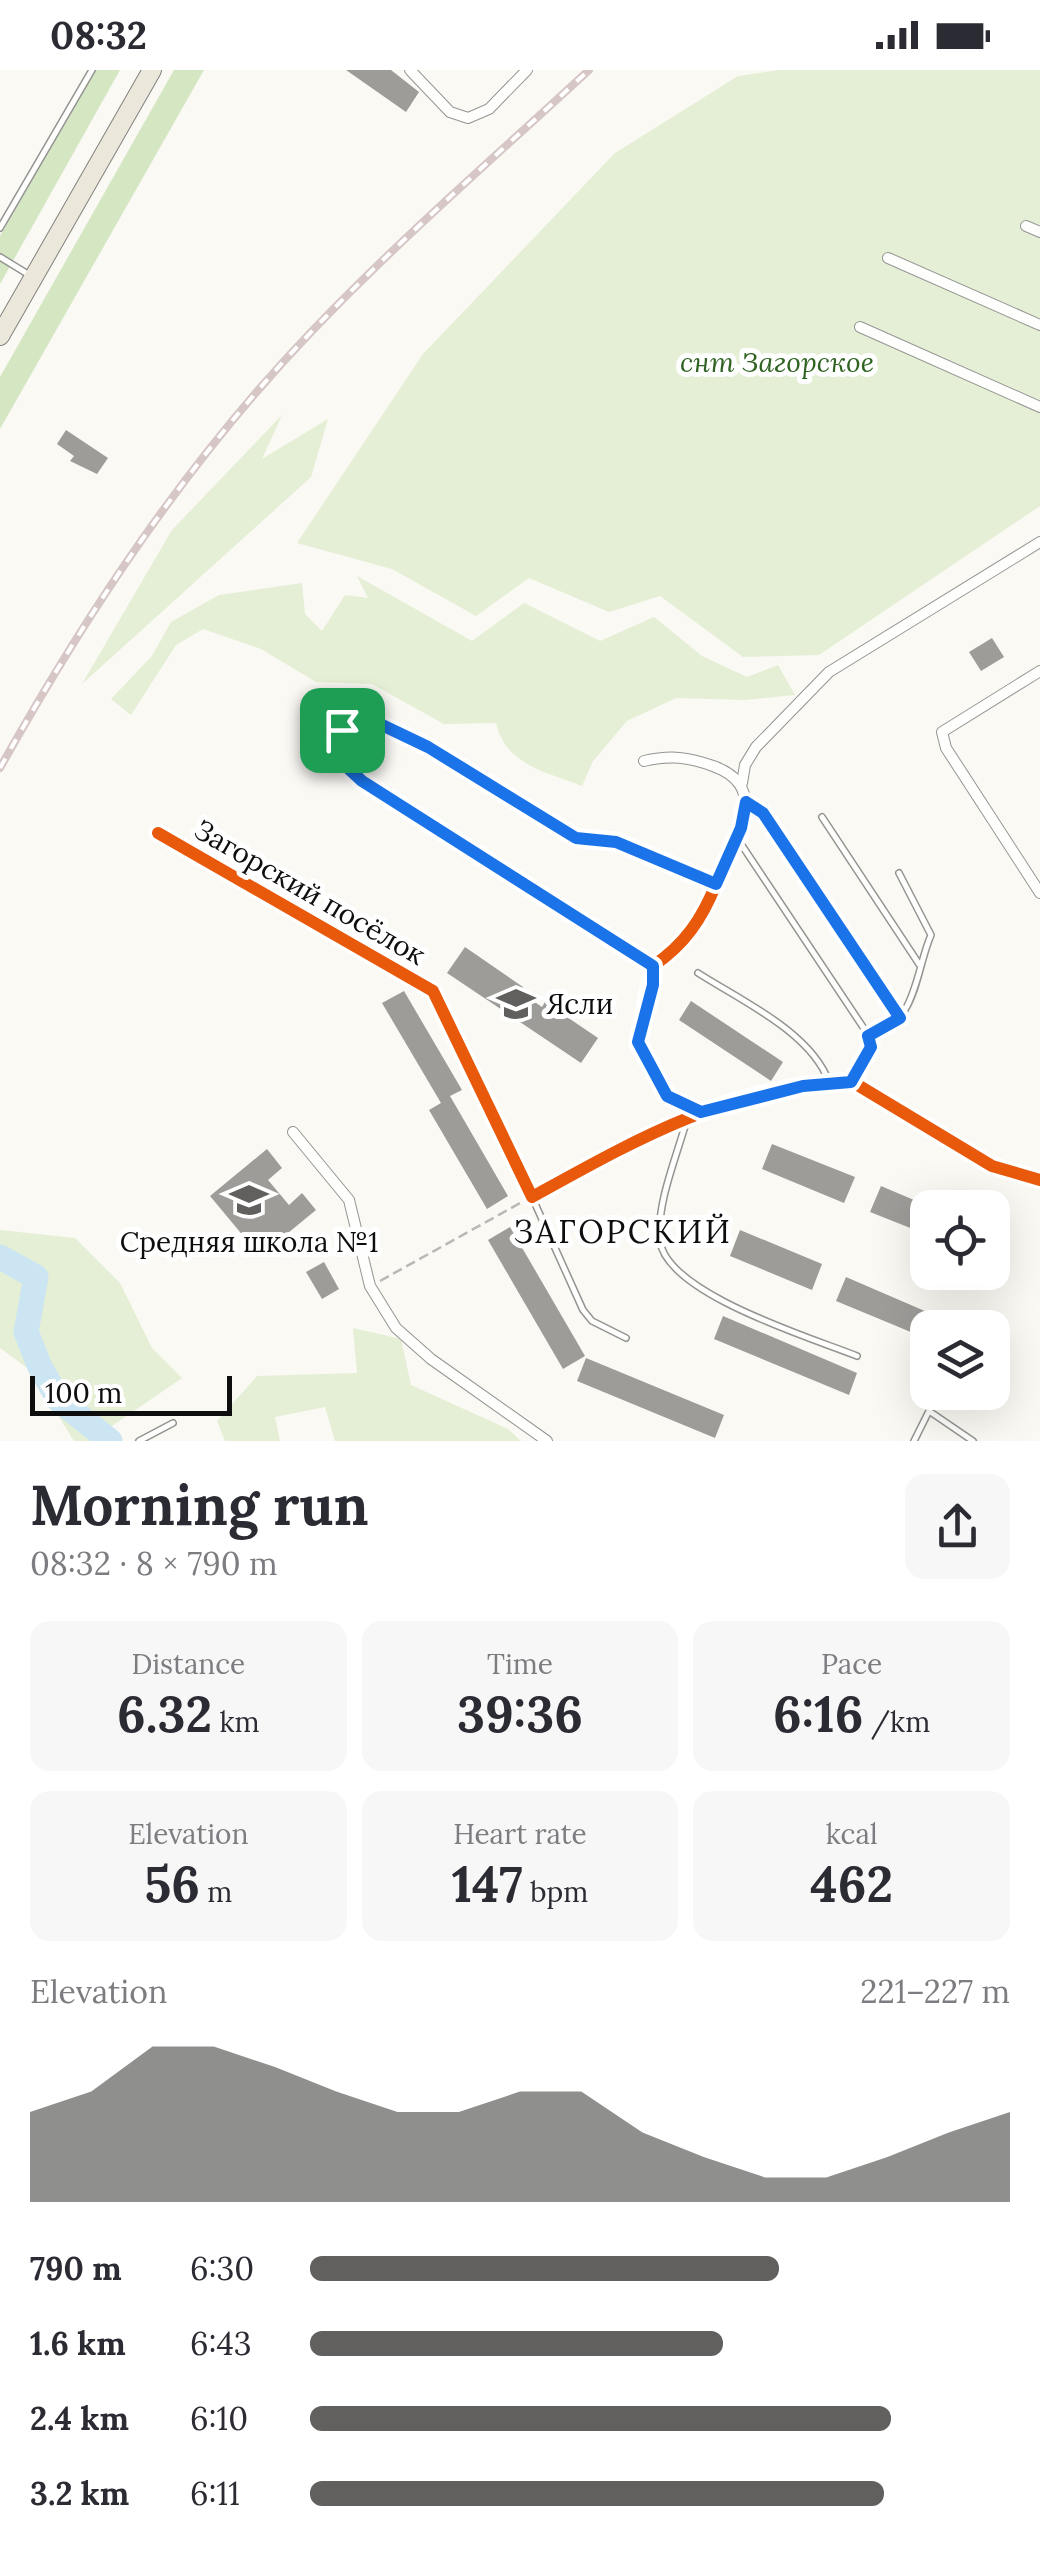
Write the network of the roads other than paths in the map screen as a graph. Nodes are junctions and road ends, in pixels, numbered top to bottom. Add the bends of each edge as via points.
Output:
1 (92, 70) edge
2 (152, 70) edge
3 (410, 70) edge
4 (527, 70) edge
5 (1026, 226) dead end
6 (0, 228) edge
7 (1040, 232) edge
8 (0, 257) edge
9 (888, 258) dead end
10 (33, 278) junction
11 (1040, 325) edge
12 (860, 327) dead end
13 (0, 336) edge
14 (1040, 407) edge
15 (1040, 542) edge
16 (1040, 671) edge
17 (644, 761) dead end
18 (742, 783) junction
19 (746, 802) junction
20 (822, 817) dead end
21 (158, 833) dead end
22 (737, 839) junction
23 (899, 873) dead end
24 (716, 884) junction
25 (1040, 893) edge
26 (919, 964) junction
27 (653, 966) junction
28 (698, 973) dead end
29 (900, 1018) junction
30 (868, 1036) junction
31 (829, 1082) junction
32 (851, 1082) junction
33 (701, 1112) junction
34 (687, 1116) junction
35 (292, 1132) dead end
36 (1040, 1180) edge
37 (532, 1197) junction
38 (626, 1338) dead end
39 (857, 1356) dead end
40 (173, 1423) dead end
41 (139, 1441) edge
42 (547, 1441) edge
43 (914, 1441) edge
44 (973, 1441) edge

1 - 6 lane
2 - 10 main road
3 - 4 street via 450,112 468,118 488,109
5 - 7 street
8 - 10 lane
9 - 11 street
10 - 13 main road
12 - 14 street
15 - 18 street via 829,672 756,748
16 - 25 street via 942,732
17 - 18 street via 677,755 728,771
18 - 19 street
19 - 22 street
19 - 29 lane via 763,813
20 - 26 lane
21 - 37 street, Загорский посёлок via 432,990
22 - 24 street
22 - 30 lane
23 - 26 lane via 930,926
24 - 27 street via 702,919
24 - 27 street via 616,842 576,838 428,747 359,714 348,719 338,742 341,756 362,781
26 - 29 lane
27 - 33 street via 638,1042 667,1096
28 - 31 lane via 777,1023
29 - 30 lane
30 - 32 lane via 871,1047
31 - 32 street
31 - 33 street
32 - 36 street via 992,1166
33 - 34 street
34 - 37 street
34 - 39 lane via 660,1238 668,1264 722,1302
35 - 42 street via 349,1200 370,1286 386,1316 412,1343
37 - 38 lane via 583,1310
40 - 41 lane
43 - 44 lane via 929,1410

